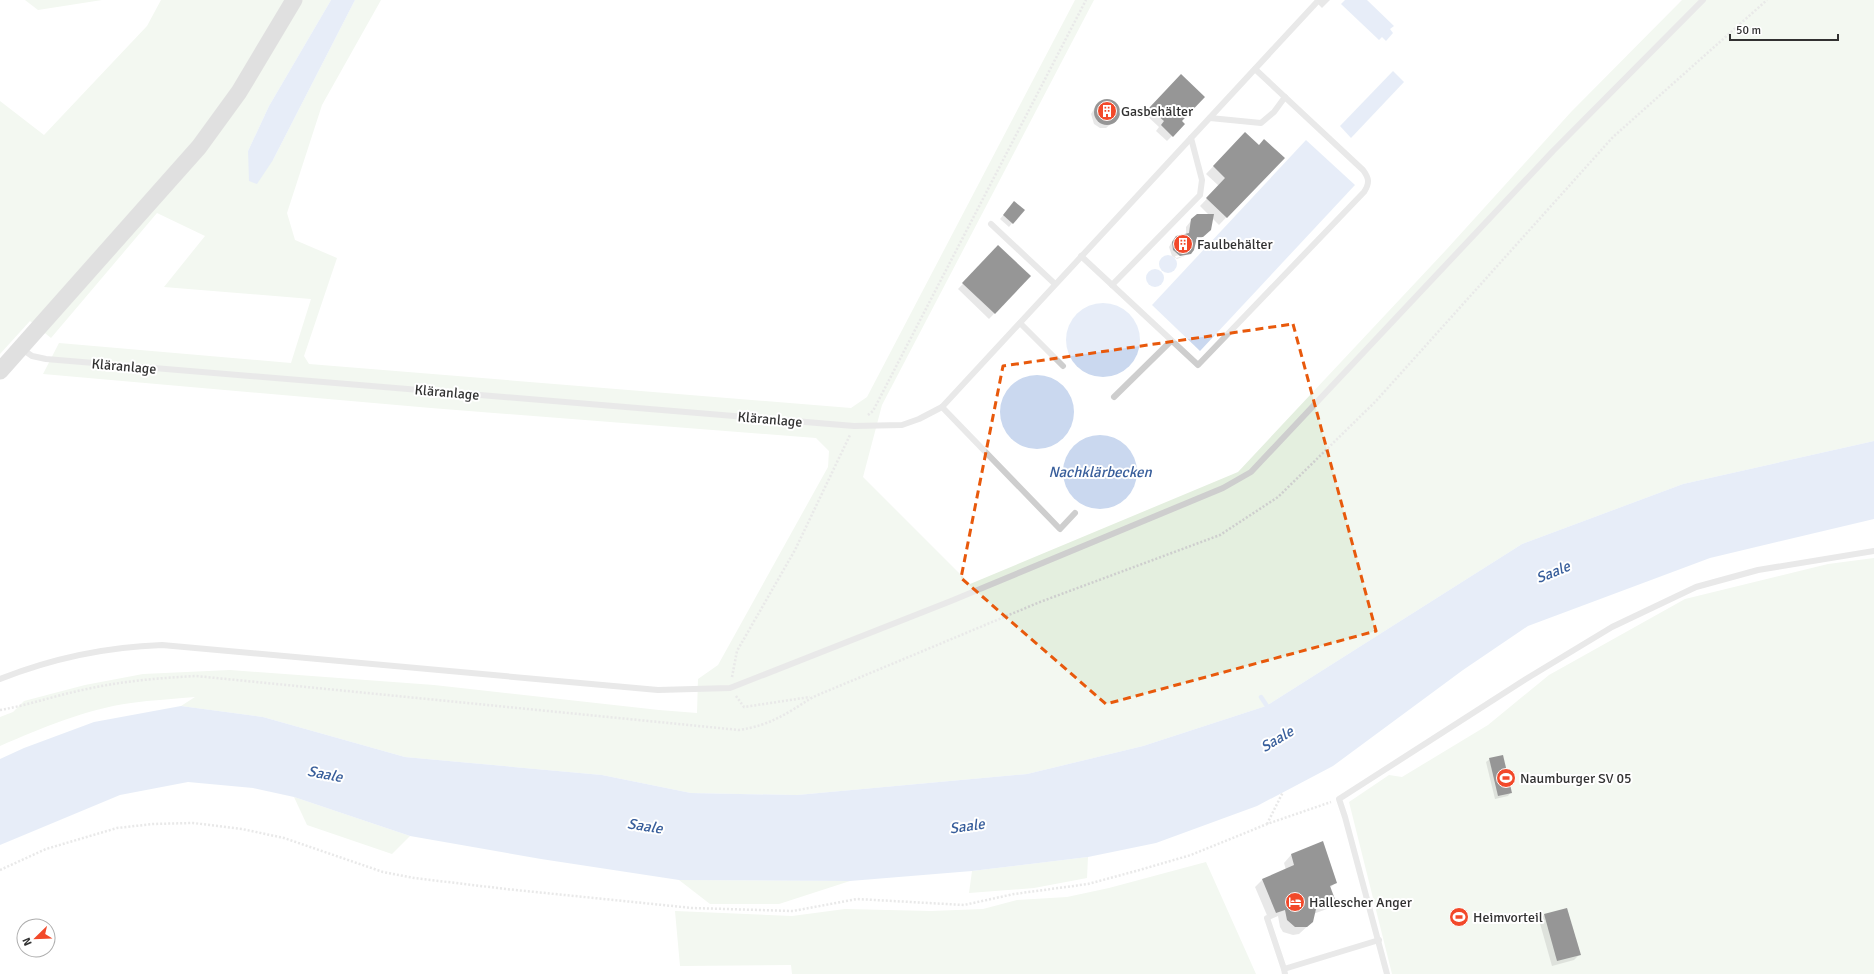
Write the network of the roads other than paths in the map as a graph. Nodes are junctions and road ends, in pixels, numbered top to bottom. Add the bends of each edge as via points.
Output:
1 (294, 0) edge
2 (1702, 0) edge
3 (1316, 3) dead end
4 (1255, 69) junction
5 (1285, 97) junction
6 (1210, 118) junction
7 (1191, 138) junction
8 (991, 224) dead end
9 (1082, 256) junction
10 (1055, 284) junction
11 (1112, 285) junction
12 (1020, 323) junction
13 (1171, 340) junction
14 (20, 348) junction
15 (1062, 366) dead end
16 (0, 372) edge
17 (1114, 397) dead end
18 (942, 407) junction
19 (1075, 513) dead end
20 (1874, 551) edge
21 (0, 679) edge
22 (1267, 918) dead end
23 (1379, 940) junction
24 (1285, 972) edge
25 (1387, 974) edge

1 - 14 street via 239,92 200,147
2 - 21 lane via 1553,151 1251,472 1223,488 951,601 730,688 658,690 162,645 115,648 68,656
3 - 4 lane, Kläranlage
4 - 5 lane
4 - 6 lane, Kläranlage
5 - 6 lane via 1274,112 1261,123
5 - 13 lane via 1363,170 1368,177 1369,185 1198,366
6 - 7 lane, Kläranlage
7 - 9 lane, Kläranlage
7 - 11 lane via 1202,180 1200,195
8 - 10 lane
9 - 10 lane, Kläranlage
9 - 11 lane
10 - 12 lane, Kläranlage
11 - 13 lane
12 - 15 lane
12 - 18 lane, Kläranlage
13 - 17 lane
14 - 16 street
14 - 18 lane, Kläranlage via 32,356 46,359 854,426 902,425
18 - 19 lane via 1060,529
20 - 23 lane via 1758,570 1696,587 1612,626 1338,799
22 - 24 lane
23 - 24 lane
23 - 25 lane

